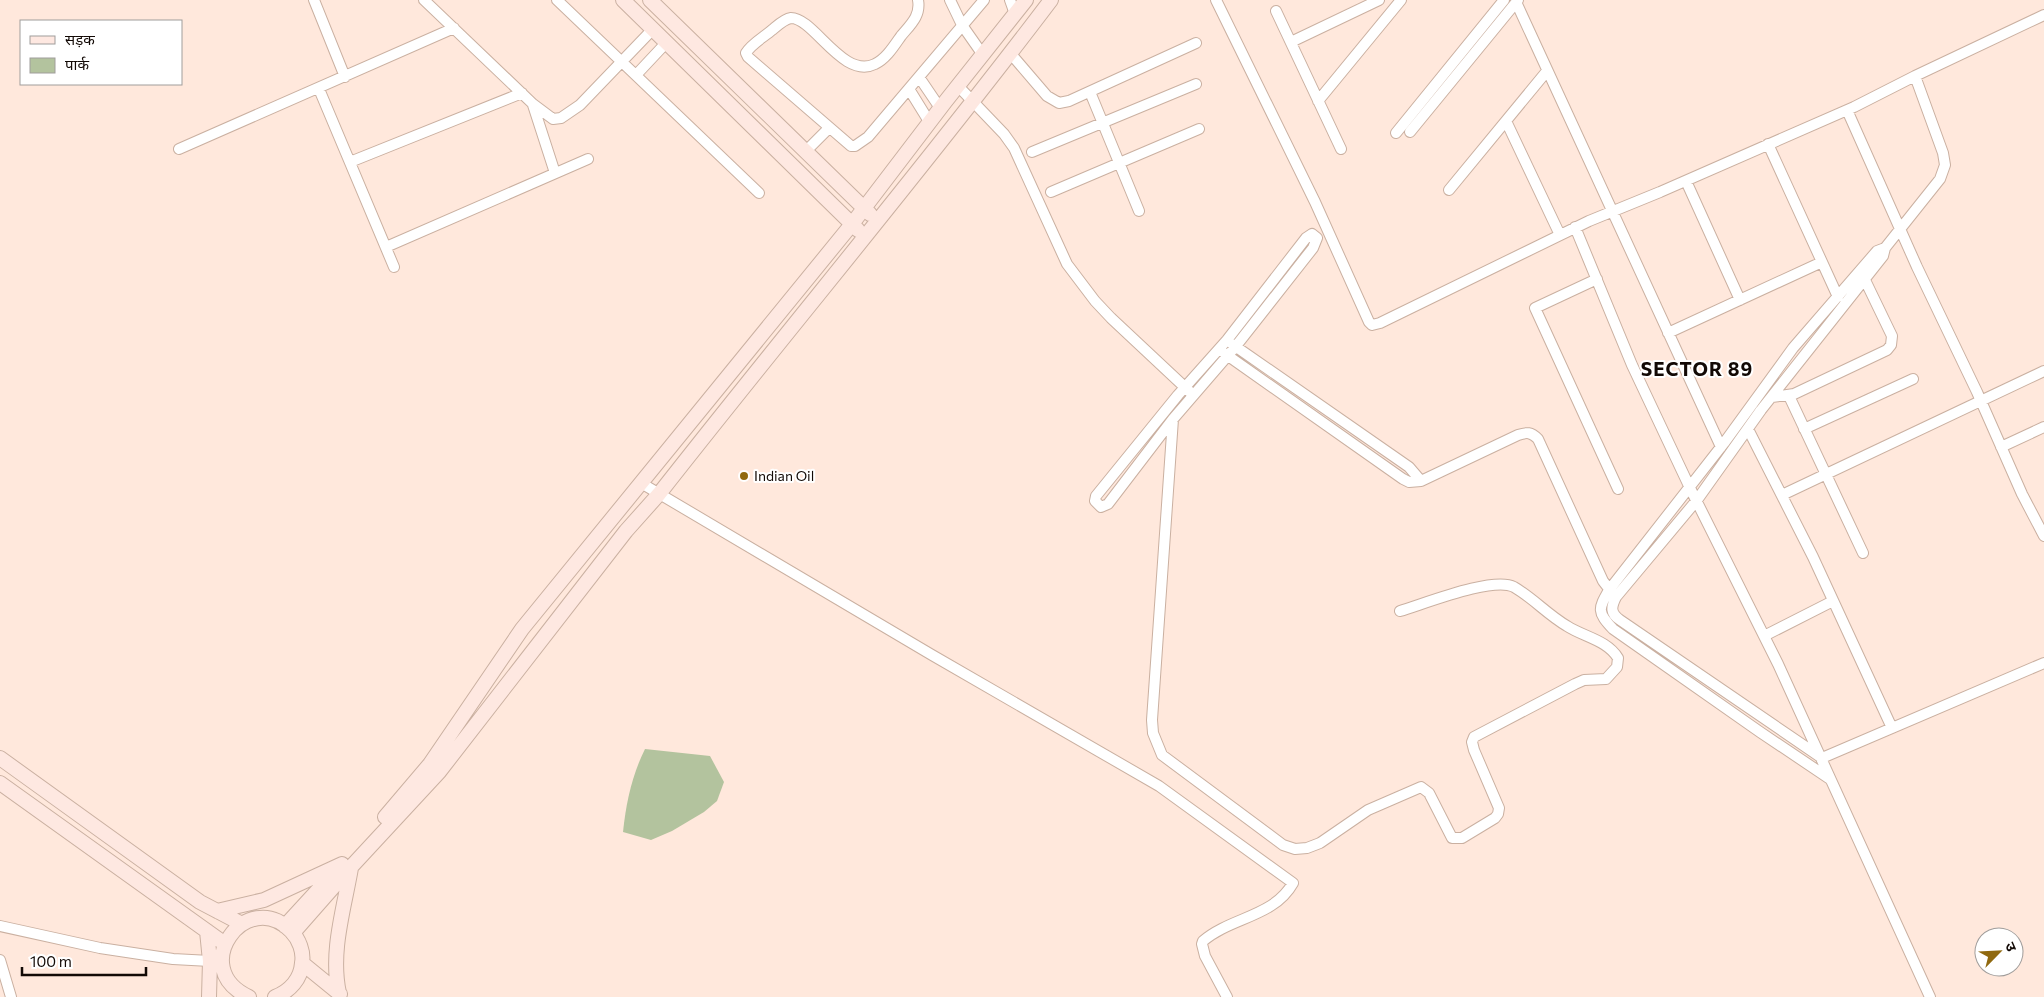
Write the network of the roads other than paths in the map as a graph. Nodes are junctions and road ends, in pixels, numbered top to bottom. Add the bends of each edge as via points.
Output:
1 (314, 0) edge
2 (424, 0) edge
3 (557, 0) edge
4 (623, 0) edge
5 (650, 0) edge
6 (918, 0) edge
7 (950, 0) edge
8 (984, 0) edge
9 (1010, 0) edge
10 (1026, 0) edge
11 (1052, 0) edge
12 (1216, 0) edge
13 (1379, 0) edge
14 (1400, 0) edge
15 (1504, 0) edge
16 (1517, 1) edge
17 (1276, 12) dead end
18 (1015, 14) junction
19 (2044, 15) edge
20 (962, 25) junction
21 (454, 28) junction
22 (653, 29) junction
23 (1291, 42) junction
24 (666, 43) junction
25 (1196, 43) dead end
26 (1011, 54) junction
27 (983, 55) junction
28 (622, 61) junction
29 (1547, 71) junction
30 (636, 75) junction
31 (1915, 76) junction
32 (345, 77) junction
33 (919, 77) junction
34 (1196, 84) dead end
35 (958, 86) junction
36 (319, 89) junction
37 (909, 89) junction
38 (1090, 92) junction
39 (522, 93) junction
40 (1318, 101) junction
41 (974, 102) junction
42 (533, 104) junction
43 (940, 108) junction
44 (1847, 110) junction
45 (1506, 121) junction
46 (930, 122) junction
47 (1102, 122) junction
48 (829, 128) junction
49 (1199, 129) dead end
50 (1410, 132) dead end
51 (1396, 133) dead end
52 (1768, 144) junction
53 (179, 149) dead end
54 (1341, 149) dead end
55 (805, 152) junction
56 (1032, 152) dead end
57 (588, 159) dead end
58 (350, 162) junction
59 (1119, 162) junction
60 (555, 173) junction
61 (1686, 181) junction
62 (1449, 190) dead end
63 (759, 192) dead end
64 (1051, 192) dead end
65 (864, 210) junction
66 (1139, 211) dead end
67 (1612, 212) junction
68 (879, 221) junction
69 (852, 224) junction
70 (1575, 228) junction
71 (1899, 228) junction
72 (1560, 235) junction
73 (866, 237) junction
74 (386, 248) junction
75 (1885, 248) junction
76 (1822, 262) junction
77 (394, 267) dead end
78 (1596, 279) junction
79 (1865, 280) junction
80 (1838, 297) junction
81 (1740, 300) junction
82 (1668, 333) junction
83 (1227, 340) junction
84 (1236, 346) junction
85 (1219, 349) junction
86 (1228, 355) junction
87 (2044, 371) edge
88 (1913, 379) dead end
89 (1185, 387) junction
90 (1193, 396) junction
91 (1789, 396) junction
92 (1772, 397) junction
93 (1981, 401) junction
94 (1173, 419) junction
95 (2044, 427) edge
96 (1748, 429) junction
97 (1804, 429) junction
98 (1721, 448) junction
99 (2001, 448) junction
100 (1826, 475) junction
101 (646, 478) junction
102 (1421, 481) junction
103 (663, 488) junction
104 (1690, 488) junction
105 (1618, 489) dead end
106 (1782, 495) junction
107 (1697, 500) junction
108 (2044, 536) edge
109 (1863, 552) dead end
110 (1612, 593) junction
111 (1833, 601) junction
112 (1612, 611) junction
113 (1400, 612) dead end
114 (1601, 615) junction
115 (1764, 636) junction
116 (2044, 663) edge
117 (1892, 728) junction
118 (0, 758) edge
119 (1822, 758) junction
120 (1830, 779) junction
121 (0, 783) edge
122 (347, 866) junction
123 (217, 911) junction
124 (242, 924) junction
125 (0, 926) edge
126 (289, 930) junction
127 (207, 932) junction
128 (224, 944) junction
129 (0, 960) edge
130 (210, 962) junction
131 (302, 963) junction
132 (225, 974) junction
133 (342, 995) edge
134 (281, 996) edge
135 (11, 997) edge
136 (209, 997) edge
137 (248, 997) edge
138 (1228, 997) edge
139 (1930, 997) edge

1 - 32 street
2 - 21 street
3 - 28 street
4 - 22 street
5 - 55 street
6 - 48 street via 917,17 883,59 866,67 844,61 809,29 790,18 747,50 748,57
7 - 20 street
8 - 20 street
9 - 18 street
10 - 18 street
11 - 26 street
12 - 72 street via 1372,325
13 - 23 street
14 - 40 street
15 - 51 street
16 - 29 street
16 - 50 street
17 - 23 street
18 - 27 street
19 - 31 street
20 - 27 street
20 - 33 street
21 - 32 street
21 - 39 street
22 - 24 street
22 - 28 street
23 - 40 street
24 - 30 street
24 - 69 street
25 - 38 street
26 - 38 street via 1047,96 1059,103
26 - 41 street
27 - 35 street
28 - 30 street
28 - 42 street via 580,105 561,118 553,120 547,117
29 - 45 street
29 - 67 street
30 - 63 street
31 - 44 street
31 - 71 street via 1945,165 1940,179
32 - 36 street
33 - 37 street
33 - 43 street
34 - 47 street
35 - 41 street
35 - 43 street
36 - 53 street
36 - 58 street
37 - 46 street
37 - 48 street via 861,144 851,146
38 - 47 street
39 - 42 street
39 - 58 street
40 - 54 street
41 - 68 street
41 - 89 street via 1014,148 1067,264 1111,318
42 - 60 street
43 - 46 street
44 - 52 street
44 - 71 street
45 - 62 street
45 - 72 street
46 - 65 street
47 - 56 street
47 - 59 street
48 - 55 street
49 - 59 street
52 - 61 street
52 - 76 street
55 - 65 street
57 - 60 street
58 - 74 street
59 - 64 street
59 - 66 street
60 - 74 street
61 - 67 street
61 - 81 street
65 - 68 street
65 - 69 street
67 - 70 street
67 - 82 street
68 - 73 street
69 - 73 street
69 - 101 street
70 - 72 street
70 - 78 street
71 - 75 street
71 - 93 street
73 - 103 street
74 - 77 street
75 - 79 street via 1883,256
75 - 80 street via 1877,251
76 - 80 street
76 - 81 street
78 - 104 street
78 - 105 street via 1535,308
79 - 91 street via 1892,336 1891,345 1879,354
79 - 92 street
80 - 98 street via 1793,348
81 - 82 street
82 - 98 street
83 - 84 street
83 - 84 street via 1306,238 1315,236 1313,248
83 - 85 street
84 - 86 street
84 - 102 street via 1410,468
85 - 86 street
85 - 89 street
86 - 90 street
86 - 102 street via 1403,479
87 - 93 street
88 - 97 street
89 - 90 street
89 - 94 street via 1096,496 1098,505 1108,504
90 - 94 street
91 - 92 street
91 - 97 street
92 - 96 street
93 - 99 street
93 - 100 street
94 - 113 street via 1152,720 1153,733 1162,755 1282,845 1295,849 1320,843 1368,810 1421,788 1429,793 1452,838 1462,838 1495,818 1499,808 1474,750 1474,737 1584,680 1606,680 1617,667 1618,658 1596,640 1568,628 1514,587 1503,583 1490,584
95 - 99 street
96 - 106 street
96 - 107 street
97 - 100 street
98 - 104 street
99 - 108 street
100 - 106 street
100 - 109 street
101 - 103 street
101 - 122 street via 522,629 418,780
102 - 110 street via 1525,432 1532,434 1538,440 1603,581
103 - 122 street via 439,772
103 - 138 street via 932,655 1159,786 1293,883 1276,903 1203,941 1205,956
104 - 107 street
104 - 110 street
106 - 111 street
107 - 110 street
107 - 115 street
110 - 112 street
110 - 114 street via 1601,603
111 - 115 street
111 - 117 street
112 - 114 street
112 - 119 street via 1620,620
114 - 120 street via 1612,629
115 - 119 street
116 - 117 street
117 - 119 street
118 - 123 street via 192,897
119 - 120 street
120 - 139 street
121 - 127 street
122 - 123 street via 264,900
122 - 126 street
122 - 133 street via 335,975
123 - 124 street
124 - 126 street via 260,918 269,919
124 - 128 street
125 - 130 street via 100,948
126 - 131 street via 301,947
127 - 128 street
127 - 130 street
128 - 132 street
129 - 135 street
130 - 136 street
131 - 133 street
131 - 134 street via 296,981
132 - 136 street
132 - 137 street via 238,992

